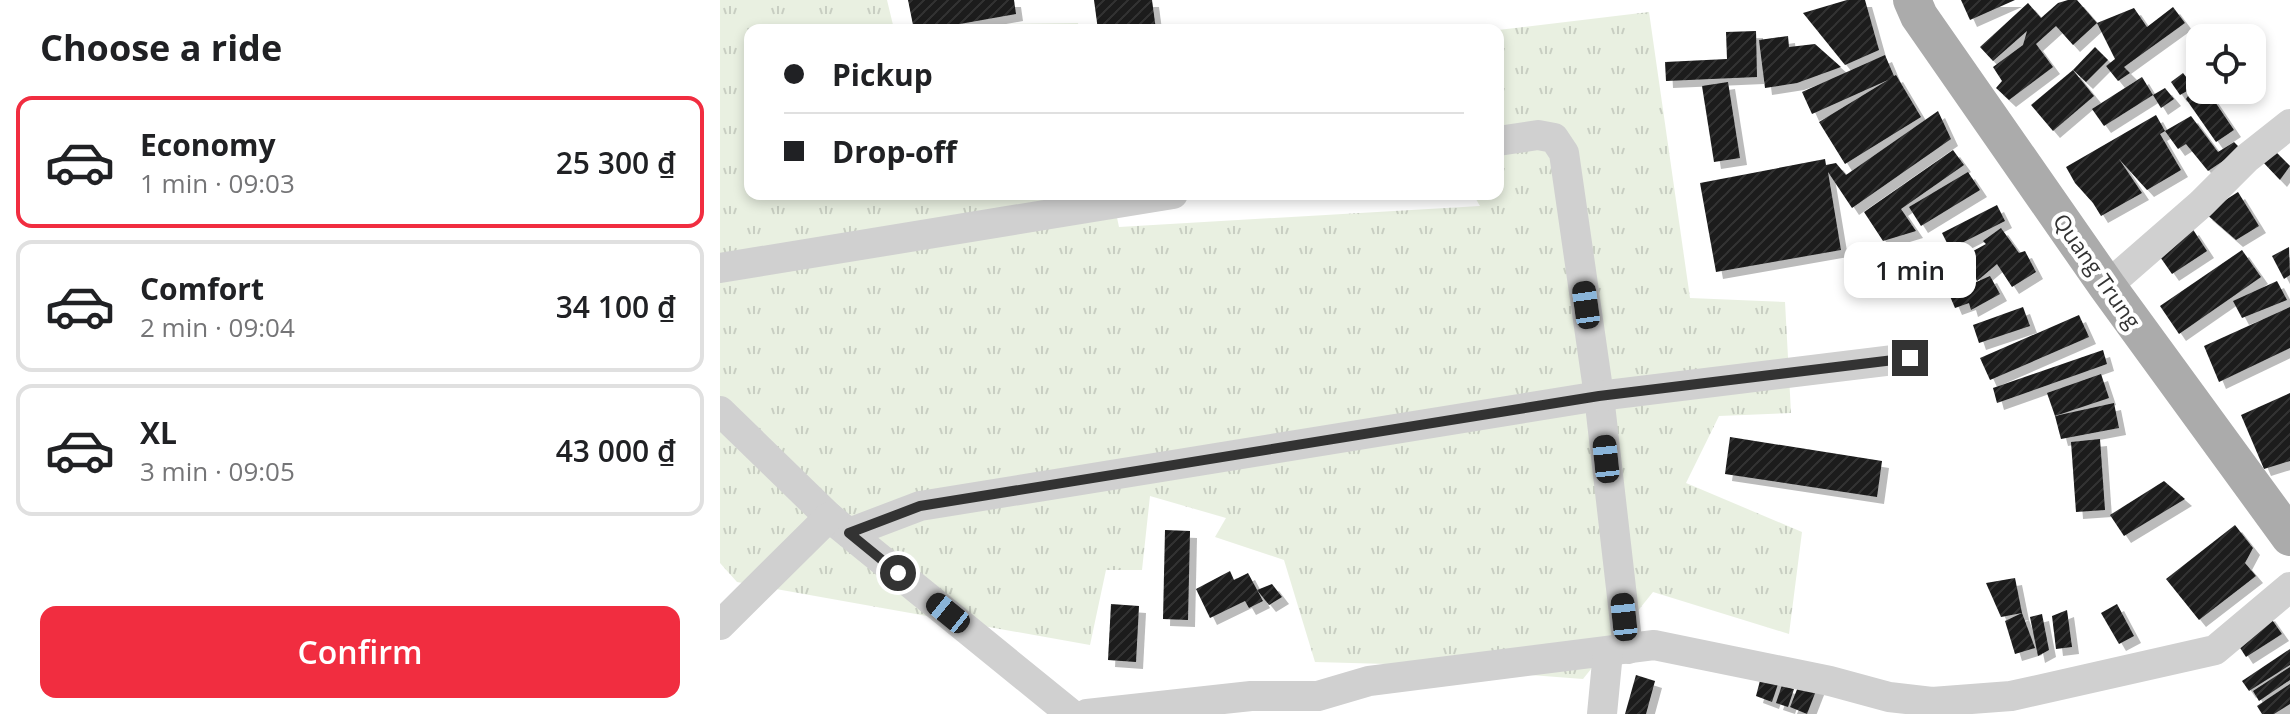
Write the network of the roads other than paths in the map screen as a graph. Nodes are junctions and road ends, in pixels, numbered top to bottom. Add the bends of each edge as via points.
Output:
1 (1912, 0) edge
2 (2290, 124) edge
3 (1504, 140) edge
4 (1136, 200) edge
5 (720, 268) edge
6 (2107, 286) junction
7 (1910, 358) dead end
8 (1599, 396) junction
9 (720, 411) edge
10 (839, 525) junction
11 (2290, 537) edge
12 (2290, 587) edge
13 (720, 625) edge
14 (1618, 650) junction
15 (2010, 705) edge
16 (1071, 714) edge
17 (1087, 714) edge
18 (1602, 714) edge

1 - 6 main road, Quang Trung
2 - 6 street
3 - 8 street via 1554,138 1564,153
4 - 5 street
6 - 11 main road, Quang Trung
7 - 8 street
8 - 10 street via 920,506
8 - 14 street
9 - 10 street
10 - 13 street
10 - 16 street
12 - 15 street via 2215,650
14 - 15 street via 1654,645 1904,699
14 - 17 street via 1369,681 1318,696 1251,696
14 - 18 street

